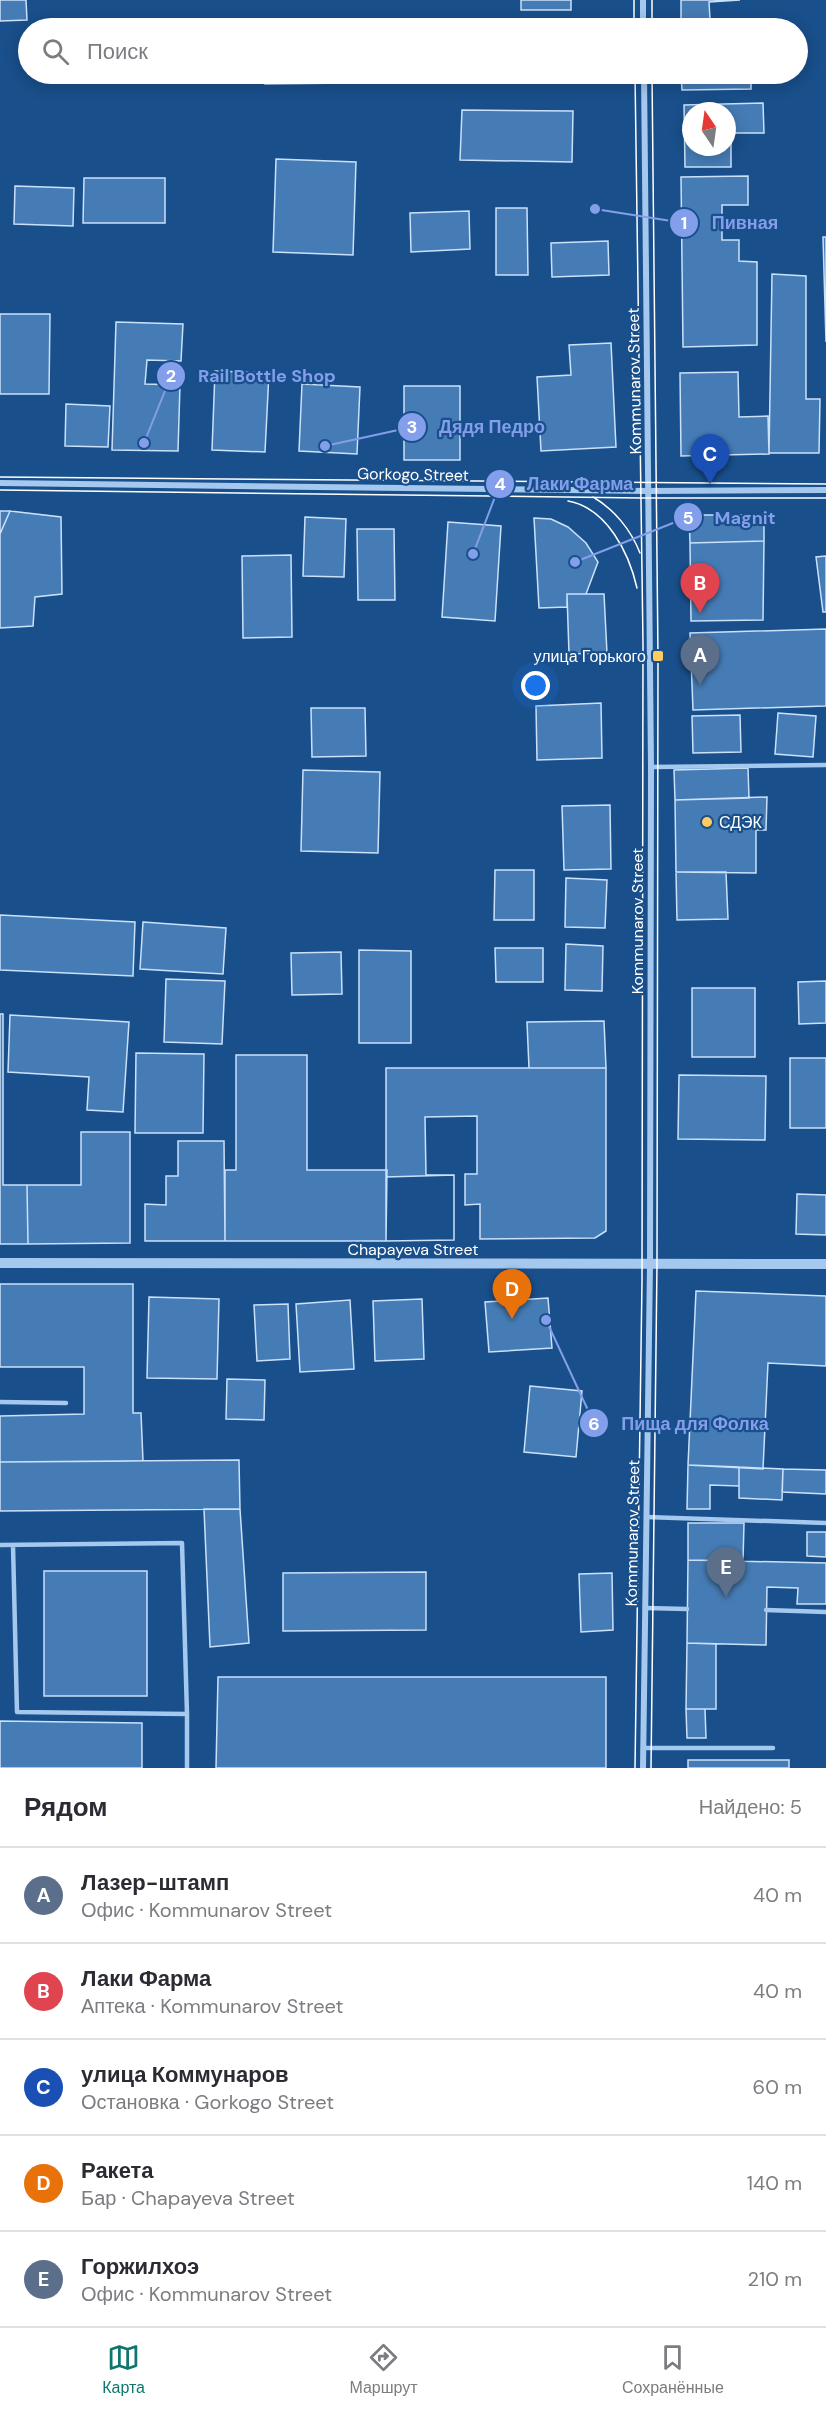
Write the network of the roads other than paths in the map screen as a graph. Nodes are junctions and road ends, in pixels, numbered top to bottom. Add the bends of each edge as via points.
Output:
1 (643, 0) edge
2 (643, 18) edge
3 (644, 84) edge
4 (0, 483) edge
5 (826, 490) edge
6 (648, 491) junction
7 (826, 765) edge
8 (651, 767) junction
9 (0, 1263) edge
10 (650, 1264) junction
11 (826, 1264) edge
12 (0, 1402) edge
13 (66, 1403) dead end
14 (646, 1517) junction
15 (826, 1523) edge
16 (0, 1545) edge
17 (13, 1545) junction
18 (645, 1608) junction
19 (687, 1609) dead end
20 (766, 1610) dead end
21 (826, 1612) edge
22 (187, 1714) junction
23 (643, 1748) junction
24 (773, 1748) dead end
25 (187, 1768) edge
26 (643, 1768) edge

1 - 2 street
3 - 6 street, Kommunarov Street
4 - 6 street, Gorkogo Street
5 - 6 street, Gorkogo Street
6 - 8 street, Kommunarov Street
7 - 8 lane
8 - 10 street, Kommunarov Street
9 - 10 street, Chapayeva Street
10 - 11 street, Chapayeva Street
10 - 14 street, Kommunarov Street
12 - 13 lane
14 - 15 lane
14 - 18 street, Kommunarov Street
16 - 17 lane
17 - 22 lane via 17,1712
17 - 22 lane via 182,1543
18 - 19 lane
18 - 23 street, Kommunarov Street
20 - 21 lane
22 - 25 lane
23 - 24 lane
23 - 26 street, Kommunarov Street

